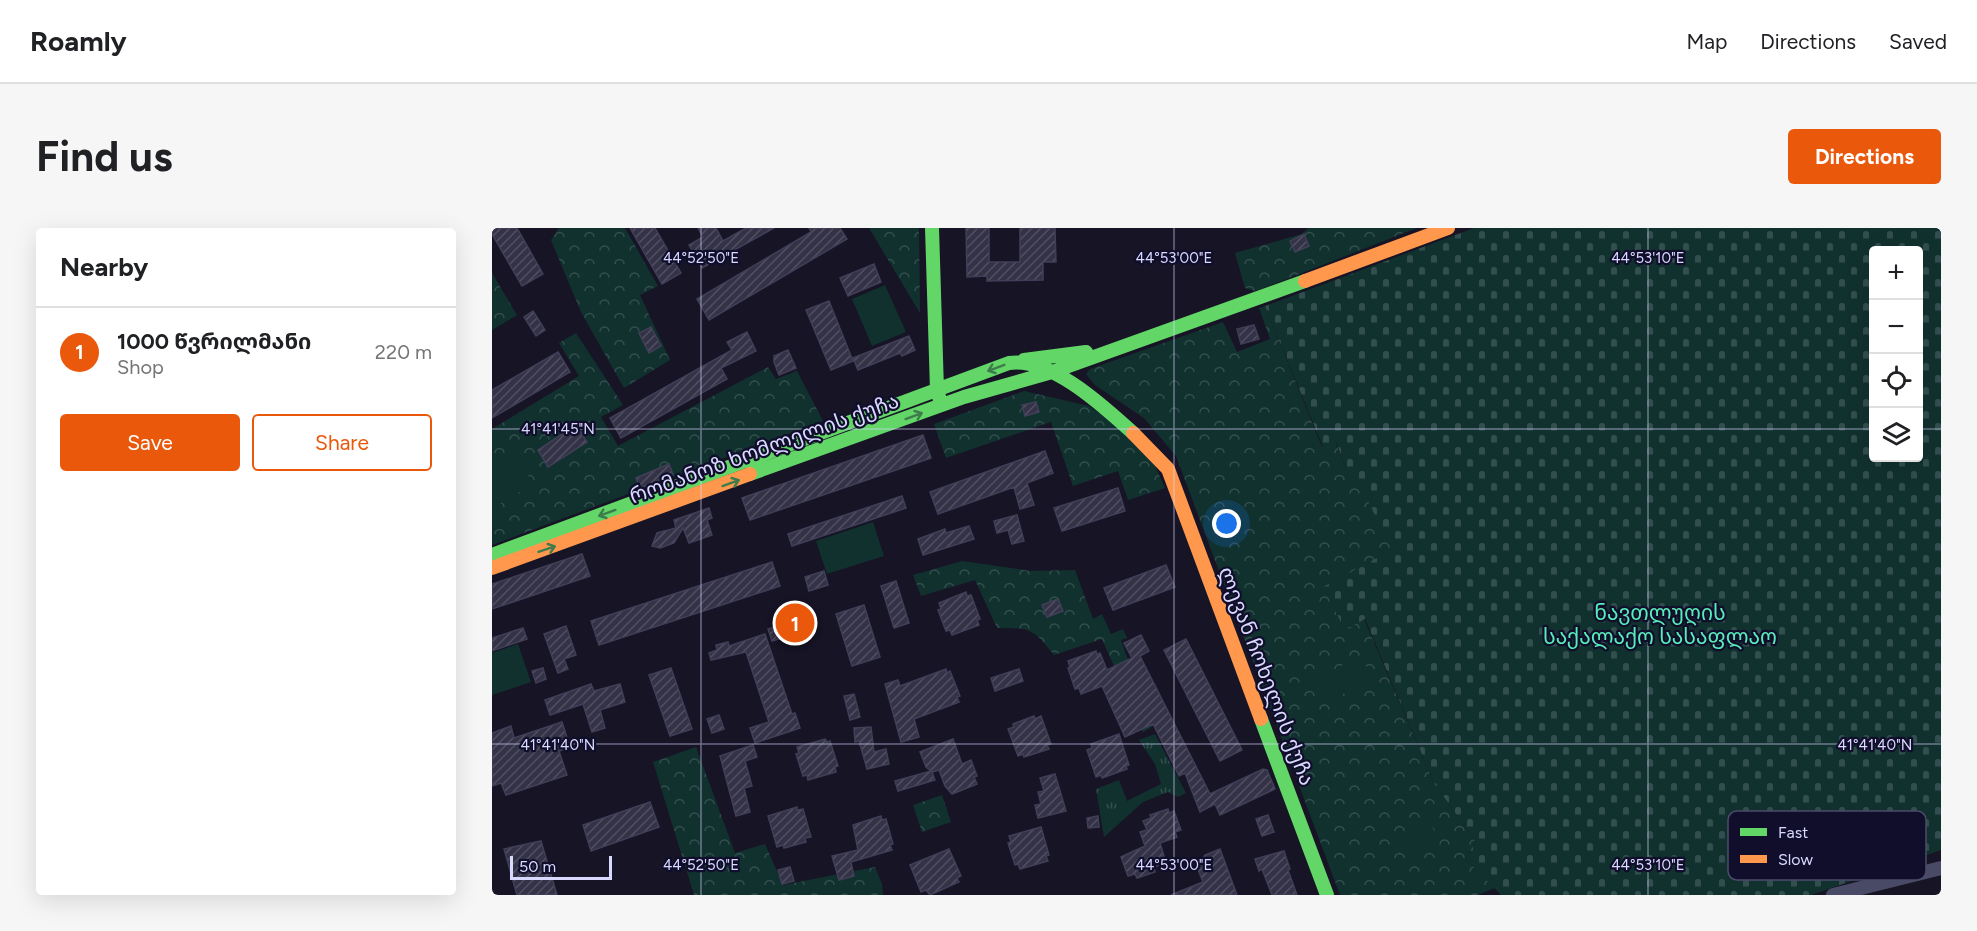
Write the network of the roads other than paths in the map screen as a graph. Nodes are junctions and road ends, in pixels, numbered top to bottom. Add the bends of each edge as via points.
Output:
1 (932, 228) edge
2 (1448, 228) edge
3 (1106, 351) junction
4 (1068, 353) junction
5 (1019, 361) junction
6 (1052, 372) junction
7 (937, 390) junction
8 (942, 405) junction
9 (492, 555) edge
10 (492, 568) edge
11 (1941, 868) edge
12 (1926, 872) edge
13 (1893, 880) edge
14 (1327, 895) edge
15 (1833, 895) edge

1 - 7 street
2 - 3 street, რომანოზ ხომლელის ქუჩა via 1218,314
3 - 4 street, რომანოზ ხომლელის ქუჩა
3 - 6 street, რომანოზ ხომლელის ქუჩა
4 - 5 street, რომანოზ ხომლელის ქუჩა
4 - 6 street
5 - 6 street
5 -> 7 street, რომანოზ ხომლელის ქუჩა
6 - 8 street, რომანოზ ხომლელის ქუჩა
6 - 14 street, ლევან ჩოხელის ქუჩა via 1130,429 1168,469
7 - 8 street
7 -> 9 street, რომანოზ ხომლელის ქუჩა
10 -> 8 street, რომანოზ ხომლელის ქუჩა
11 - 12 street
13 - 15 street

